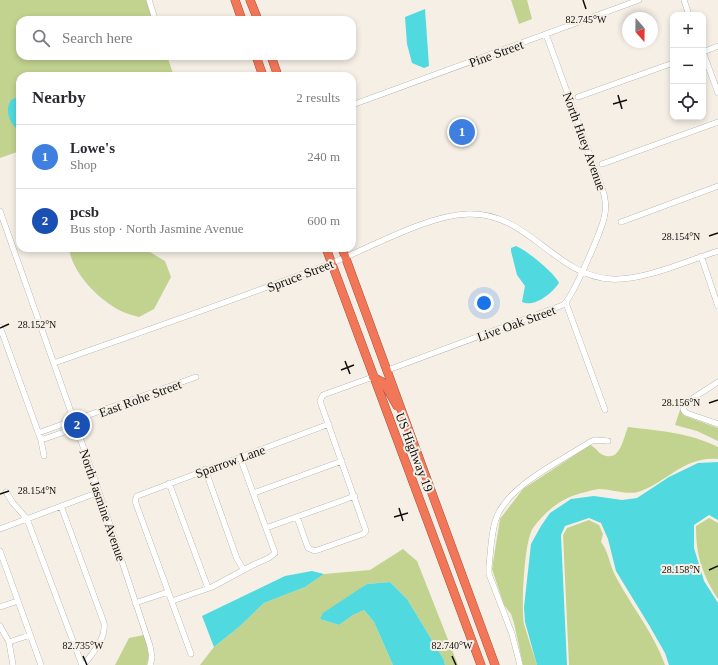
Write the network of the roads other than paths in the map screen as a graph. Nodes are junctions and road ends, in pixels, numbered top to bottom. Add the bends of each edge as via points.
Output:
1 (149, 0) edge
2 (235, 0) edge
3 (250, 0) edge
4 (639, 0) edge
5 (684, 0) edge
6 (689, 12) edge
7 (154, 16) edge
8 (241, 16) edge
9 (256, 16) edge
10 (546, 34) junction
11 (718, 46) edge
12 (706, 51) edge
13 (258, 60) edge
14 (272, 60) edge
15 (706, 60) edge
16 (670, 64) edge
17 (262, 72) edge
18 (277, 72) edge
19 (718, 93) edge
20 (578, 97) dead end
21 (356, 104) edge
22 (718, 122) edge
23 (602, 164) dead end
24 (718, 186) edge
25 (0, 211) edge
26 (621, 222) dead end
27 (718, 251) edge
28 (327, 252) edge
29 (344, 252) edge
30 (702, 256) junction
31 (346, 257) junction
32 (331, 263) junction
33 (582, 270) junction
34 (566, 303) junction
35 (718, 306) edge
36 (0, 327) edge
37 (3, 342) edge
38 (54, 363) junction
39 (388, 370) junction
40 (196, 377) dead end
41 (373, 377) junction
42 (718, 382) edge
43 (605, 410) dead end
44 (74, 421) junction
45 (328, 424) junction
46 (718, 424) edge
47 (76, 428) junction
48 (409, 428) junction
49 (38, 433) junction
50 (40, 440) junction
51 (608, 441) dead end
52 (44, 456) dead end
53 (240, 457) junction
54 (342, 460) junction
55 (205, 470) junction
56 (169, 483) junction
57 (6, 492) dead end
58 (99, 492) junction
59 (254, 493) junction
60 (355, 496) junction
61 (61, 506) junction
62 (297, 517) junction
63 (27, 519) junction
64 (266, 528) junction
65 (0, 529) edge
66 (0, 551) edge
67 (3, 567) edge
68 (244, 570) junction
69 (208, 588) junction
70 (168, 592) junction
71 (18, 601) junction
72 (172, 601) junction
73 (136, 603) junction
74 (0, 607) edge
75 (0, 626) edge
76 (30, 635) junction
77 (9, 642) junction
78 (191, 654) dead end
79 (13, 665) edge
80 (41, 665) edge
81 (83, 665) edge
82 (150, 665) edge
83 (481, 665) edge
84 (495, 665) edge
85 (520, 665) edge

1 - 7 street
2 - 8 highway
3 - 9 highway
4 - 10 street, Pine Street
5 - 6 street
10 - 21 street, Pine Street
10 - 33 street, North Huey Avenue via 600,180 605,202 604,220
11 - 12 street
13 - 17 highway
14 - 18 highway
15 - 19 street
16 - 20 street
22 - 23 street
24 - 26 street
25 - 38 street, North Jasmine Avenue
27 - 30 street
28 - 32 highway, US Highway 19
29 - 31 highway, US Highway 19
30 - 33 street via 643,276 621,279 601,278
30 - 35 street
31 - 32 street, Spruce Street
31 - 33 street, Spruce Street via 447,216 469,214 509,221 561,260
31 - 39 highway, US Highway 19
32 - 38 street, Spruce Street
32 - 41 highway, US Highway 19
33 - 34 street, Live Oak Street
34 - 39 street, Live Oak Street
34 - 43 street
36 - 37 street
37 - 49 street
38 - 44 street, North Jasmine Avenue
39 - 48 highway, US Highway 19
40 - 44 street, East Rohe Street
41 - 45 street via 323,395 320,401
41 - 48 highway via 384,383
41 - 83 highway, US Highway 19
42 - 46 street via 687,402 683,409 686,413
44 - 47 street, North Jasmine Avenue
44 - 49 street, East Rohe Street
45 - 53 street, Sparrow Lane
45 - 54 street
47 - 50 street
47 - 58 street, North Jasmine Avenue
48 - 84 highway, US Highway 19
49 - 50 street
50 - 52 street
51 - 85 street via 590,442 524,484 498,514 489,574 512,634
53 - 55 street, Sparrow Lane
53 - 59 street
54 - 59 street
54 - 60 street
55 - 56 street, Sparrow Lane
55 - 68 street via 237,559
56 - 69 street
56 - 70 street, Sparrow Lane via 140,494 135,501
57 - 63 street
58 - 61 street
58 - 73 street, North Jasmine Avenue
59 - 64 street
60 - 62 street
60 - 62 street via 366,528 363,534 314,551 308,548
61 - 63 street
61 - 81 street via 104,623 104,630 96,649
62 - 64 street
63 - 65 street
63 - 81 street
64 - 68 street via 275,553
66 - 67 street
67 - 71 street
68 - 69 street
69 - 72 street
70 - 72 street
70 - 73 street
71 - 74 street
71 - 76 street
72 - 78 street
73 - 82 street, North Jasmine Avenue via 150,646
75 - 77 street
76 - 77 street
76 - 80 street
77 - 79 street

